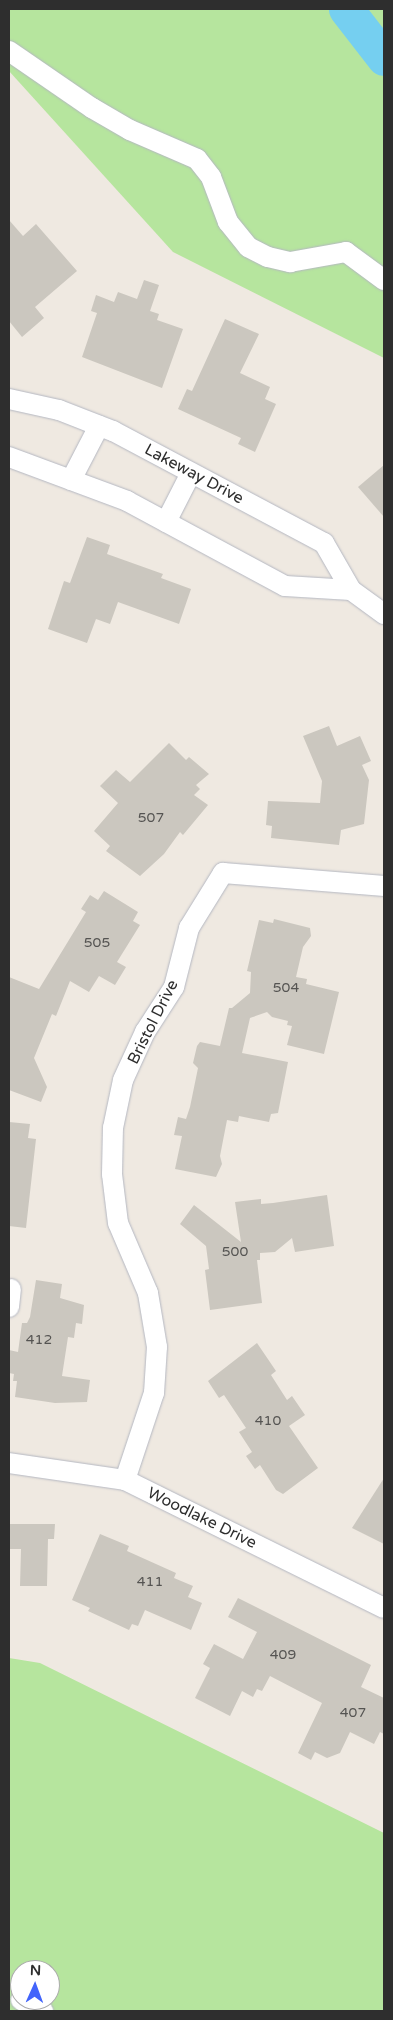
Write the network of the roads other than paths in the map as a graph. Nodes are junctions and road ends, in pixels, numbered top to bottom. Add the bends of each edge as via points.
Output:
1 (9, 50) edge
2 (384, 280) edge
3 (9, 399) edge
4 (99, 426) junction
5 (9, 457) edge
6 (191, 473) junction
7 (71, 480) junction
8 (166, 522) junction
9 (351, 590) junction
10 (384, 614) edge
11 (384, 886) edge
12 (9, 1463) edge
13 (125, 1480) junction
14 (384, 1608) edge

1 - 2 street via 114,121 197,159 211,177 231,227 253,250 290,262 346,252
3 - 4 street, Lakeway Drive via 59,410
4 - 6 street, Lakeway Drive
4 - 7 street
5 - 7 street
6 - 8 street
6 - 9 street, Lakeway Drive via 324,543
7 - 8 street via 126,501
8 - 9 street via 285,586
9 - 10 street, Lakeway Drive
11 - 13 street, Bristol Drive via 223,873 189,928 174,987 145,1032 123,1080 113,1128 112,1174 118,1223 148,1293 157,1347 154,1393
12 - 13 street, Woodlake Drive
13 - 14 street, Woodlake Drive

